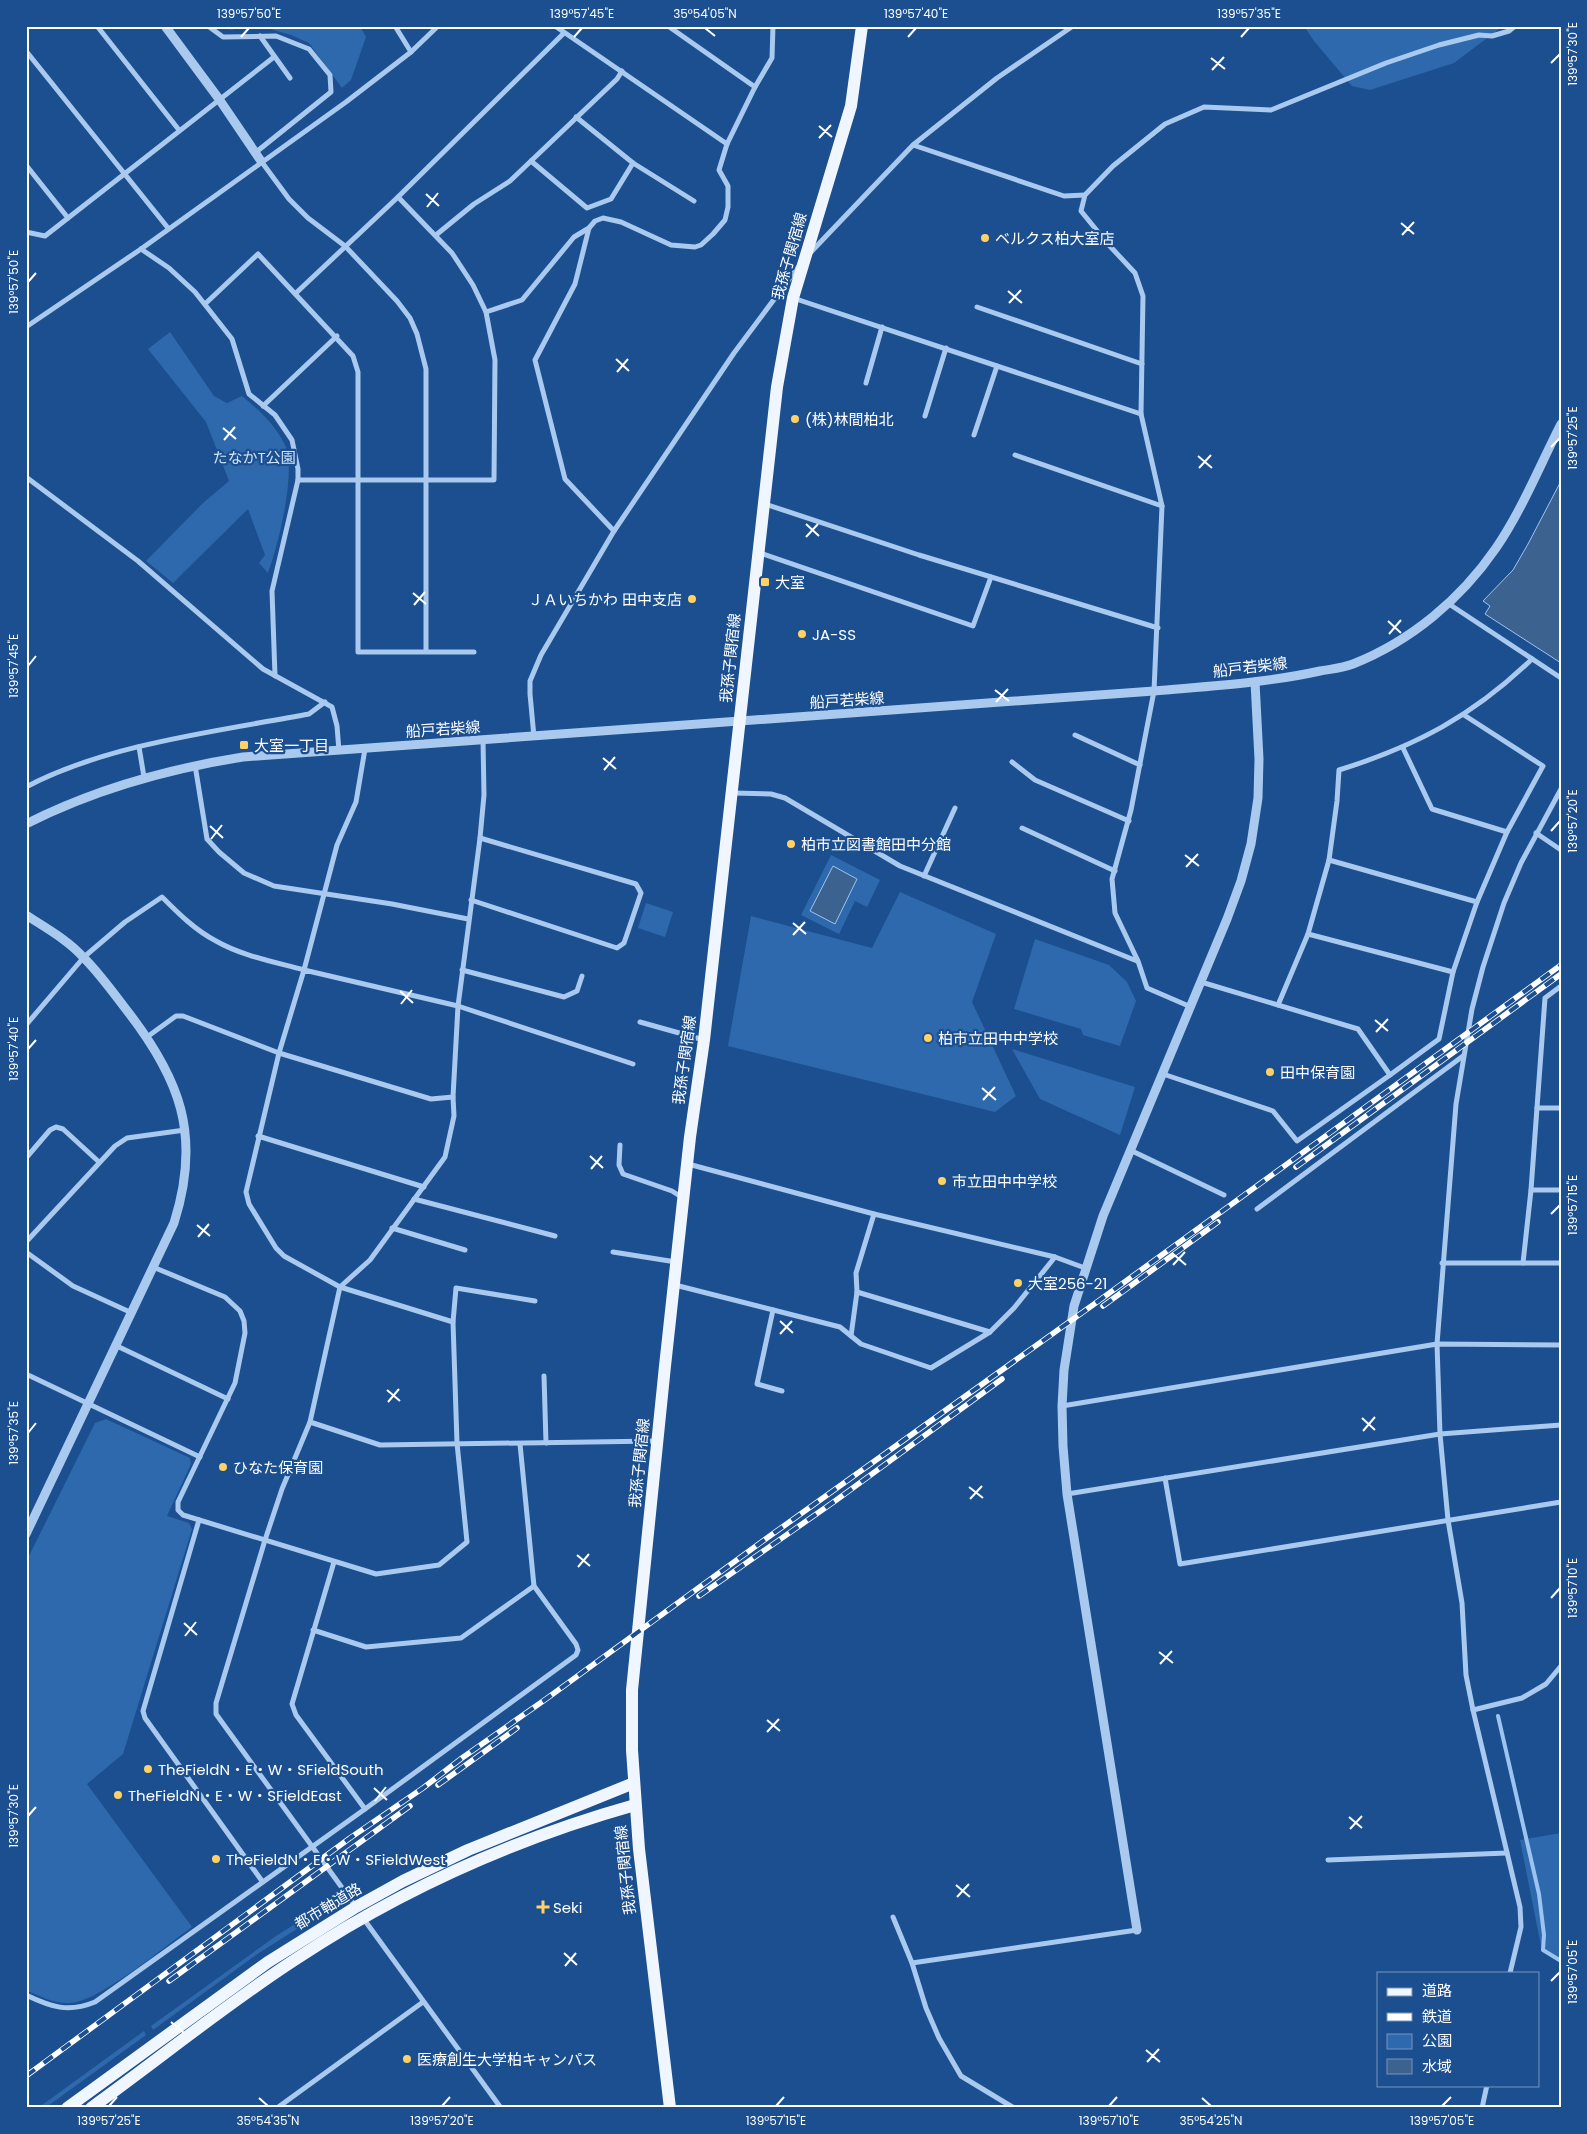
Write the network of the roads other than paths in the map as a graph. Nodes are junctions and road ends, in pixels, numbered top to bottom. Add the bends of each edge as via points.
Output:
1 (97, 26) edge
2 (165, 26) edge
3 (208, 26) edge
4 (395, 26) edge
5 (438, 26) edge
6 (555, 26) edge
7 (668, 26) edge
8 (773, 26) edge
9 (862, 26) edge
10 (1073, 26) edge
11 (1515, 26) edge
12 (563, 34) junction
13 (260, 36) junction
14 (26, 51) edge
15 (411, 52) junction
16 (274, 57) junction
17 (622, 71) junction
18 (290, 78) dead end
19 (755, 87) junction
20 (219, 99) junction
21 (576, 117) junction
22 (179, 130) junction
23 (727, 144) junction
24 (914, 145) junction
25 (255, 153) junction
26 (261, 161) junction
27 (531, 161) junction
28 (633, 163) junction
29 (26, 165) edge
30 (124, 173) junction
31 (1085, 195) junction
32 (398, 197) junction
33 (694, 201) dead end
34 (68, 218) junction
35 (168, 228) junction
36 (590, 228) junction
37 (26, 232) edge
38 (436, 235) junction
39 (345, 246) junction
40 (141, 248) junction
41 (803, 260) junction
42 (296, 293) junction
43 (793, 298) junction
44 (205, 304) junction
45 (977, 306) dead end
46 (486, 312) junction
47 (26, 327) edge
48 (882, 327) junction
49 (337, 336) junction
50 (946, 348) junction
51 (1142, 364) junction
52 (996, 366) junction
53 (866, 383) dead end
54 (263, 406) junction
55 (1141, 414) junction
56 (925, 416) dead end
57 (1561, 424) edge
58 (974, 435) dead end
59 (1015, 455) dead end
60 (26, 477) edge
61 (298, 480) junction
62 (359, 481) junction
63 (427, 481) junction
64 (763, 504) junction
65 (1162, 506) junction
66 (614, 532) junction
67 (758, 552) junction
68 (991, 577) junction
69 (1449, 604) junction
70 (1158, 628) junction
71 (426, 651) junction
72 (474, 652) dead end
73 (1532, 659) junction
74 (275, 676) junction
75 (1561, 678) edge
76 (1256, 682) junction
77 (1154, 691) junction
78 (325, 702) junction
79 (1464, 715) junction
80 (739, 722) junction
81 (1075, 735) dead end
82 (534, 736) junction
83 (483, 740) junction
84 (139, 747) junction
85 (1403, 748) junction
86 (365, 749) junction
87 (339, 751) junction
88 (1012, 762) dead end
89 (194, 765) junction
90 (1140, 765) junction
91 (144, 777) junction
92 (26, 787) edge
93 (1561, 789) edge
94 (732, 793) junction
95 (955, 808) dead end
96 (1129, 821) junction
97 (26, 824) edge
98 (1022, 828) dead end
99 (1507, 832) junction
100 (1536, 834) junction
101 (480, 838) junction
102 (1561, 850) edge
103 (1329, 860) junction
104 (1115, 871) junction
105 (924, 876) junction
106 (324, 894) junction
107 (471, 900) junction
108 (1477, 902) junction
109 (27, 917) edge
110 (468, 919) junction
111 (1308, 934) junction
112 (84, 957) junction
113 (1138, 961) junction
114 (304, 970) junction
115 (462, 970) junction
116 (1453, 972) junction
117 (582, 976) dead end
118 (1201, 982) junction
119 (1561, 986) edge
120 (1278, 1005) junction
121 (458, 1006) junction
122 (1191, 1007) junction
123 (640, 1022) dead end
124 (26, 1025) edge
125 (148, 1037) junction
126 (704, 1040) junction
127 (278, 1053) junction
128 (1463, 1056) junction
129 (633, 1064) dead end
130 (1163, 1074) junction
131 (1390, 1075) junction
132 (453, 1098) junction
133 (1537, 1108) junction
134 (1561, 1108) edge
135 (185, 1130) junction
136 (258, 1136) junction
137 (620, 1145) dead end
138 (1130, 1150) junction
139 (26, 1158) edge
140 (99, 1162) junction
141 (688, 1164) junction
142 (424, 1187) junction
143 (1531, 1190) junction
144 (1561, 1190) edge
145 (1224, 1195) dead end
146 (683, 1198) junction
147 (414, 1200) junction
148 (1257, 1209) dead end
149 (874, 1214) junction
150 (392, 1228) junction
151 (555, 1236) dead end
152 (26, 1242) edge
153 (465, 1250) dead end
154 (26, 1252) edge
155 (613, 1252) dead end
156 (1055, 1257) junction
157 (677, 1262) junction
158 (1442, 1263) junction
159 (1523, 1263) junction
160 (1561, 1263) edge
161 (153, 1267) junction
162 (1085, 1268) junction
163 (674, 1285) junction
164 (340, 1287) junction
165 (857, 1292) junction
166 (535, 1301) dead end
167 (772, 1310) junction
168 (132, 1313) junction
169 (453, 1322) junction
170 (990, 1332) junction
171 (851, 1336) junction
172 (1437, 1344) junction
173 (1561, 1345) edge
174 (117, 1346) junction
175 (26, 1374) edge
176 (544, 1376) dead end
177 (782, 1391) dead end
178 (228, 1399) junction
179 (89, 1403) junction
180 (1062, 1406) junction
181 (310, 1422) junction
182 (1561, 1425) edge
183 (1440, 1434) junction
184 (657, 1441) junction
185 (457, 1443) junction
186 (546, 1443) junction
187 (520, 1444) junction
188 (200, 1457) junction
189 (1165, 1478) junction
190 (1067, 1494) junction
191 (1561, 1502) edge
192 (199, 1520) junction
193 (1448, 1520) junction
194 (26, 1534) edge
195 (265, 1540) junction
196 (334, 1562) junction
197 (534, 1586) junction
198 (313, 1630) junction
199 (1561, 1666) edge
200 (1473, 1710) junction
201 (634, 1783) junction
202 (635, 1805) junction
203 (365, 1809) junction
204 (312, 1846) junction
205 (1507, 1852) junction
206 (1328, 1860) dead end
207 (262, 1881) junction
208 (360, 1912) junction
209 (893, 1917) dead end
210 (1137, 1930) joint
211 (912, 1963) junction
212 (1510, 1972) edge
213 (26, 1995) edge
214 (423, 2002) junction
215 (1487, 2086) edge
216 (66, 2108) edge
217 (91, 2108) edge
218 (277, 2108) edge
219 (501, 2108) edge
220 (670, 2108) edge
221 (1014, 2108) edge
222 (1482, 2108) edge

1 - 22 street
2 - 20 street
3 - 13 street via 223,37
4 - 15 street
5 - 15 street
6 - 12 street
7 - 19 street
8 - 19 street via 772,58
9 - 41 main road, 我孫子関宿線 via 851,106
10 - 24 street via 997,78
11 - 31 street via 1492,36 1479,35 1439,45 1386,63 1271,110 1204,107 1165,124 1113,166
12 - 17 street
12 - 32 street
13 - 16 street
13 - 25 street via 276,36 309,49 330,75 331,92
14 - 30 street
15 - 26 street
16 - 18 street
16 - 20 street
17 - 21 street
17 - 23 street
19 - 23 street
20 - 22 street
20 - 25 street
21 - 27 street
21 - 28 street
22 - 30 street
23 - 36 street via 720,170 728,186 725,220 700,245 671,245 622,222 603,218
24 - 31 street via 1064,196
24 - 41 street
25 - 26 street
26 - 35 street
26 - 39 street via 288,199
27 - 28 street via 587,208 610,199
27 - 38 street via 510,181 474,204
28 - 33 street
29 - 34 street
30 - 34 street
30 - 35 street
31 - 51 street via 1081,211 1135,273 1143,296
32 - 38 street
32 - 39 street
34 - 37 street via 45,236
35 - 40 street
36 - 46 street via 574,237 522,300
36 - 66 street via 575,284 535,360 565,479
38 - 46 street via 463,268
39 - 42 street
39 - 63 street via 397,301 417,334 426,369
40 - 44 street via 169,268
40 - 47 street
41 - 43 main road, 我孫子関宿線
41 - 66 street via 734,353
42 - 44 street via 258,254
42 - 49 street
43 - 48 street
43 - 64 main road, 我孫子関宿線 via 777,387
44 - 54 street via 232,339 249,394
45 - 51 street
46 - 63 street via 495,360 494,480
48 - 50 street
48 - 53 street
49 - 54 street
49 - 62 street via 353,356 358,372
50 - 52 street
50 - 56 street
51 - 55 street
52 - 55 street
52 - 58 street
54 - 61 street via 275,415 292,440
55 - 65 street
57 - 69 street, 船戸若柴線 via 1497,546
59 - 65 street
60 - 74 street via 138,561
61 - 62 street
61 - 74 street via 272,591
62 - 63 street
62 - 71 street via 358,652
63 - 71 street
64 - 67 main road, 我孫子関宿線
64 - 68 street
65 - 70 street
66 - 82 street via 534,670 530,694
67 - 68 street via 973,626
67 - 80 main road, 我孫子関宿線
68 - 70 street
69 - 73 street
69 - 76 street, 船戸若柴線 via 1398,640 1353,664
70 - 77 street
71 - 72 street
73 - 75 street
73 - 79 street
74 - 78 street
76 - 77 street, 船戸若柴線
76 - 118 street via 1259,758 1252,844 1227,919
77 - 80 street, 船戸若柴線
77 - 90 street
78 - 84 street via 309,714
78 - 87 street via 335,714
79 - 85 street
79 - 99 street via 1542,766
80 - 82 street, 船戸若柴線
80 - 94 main road, 我孫子関宿線
81 - 90 street
82 - 83 street, 船戸若柴線
83 - 86 street, 船戸若柴線
83 - 101 street via 484,795
84 - 91 street
84 - 92 street via 77,765
85 - 99 street via 1432,809
85 - 103 street via 1339,770
86 - 87 street, 船戸若柴線
86 - 106 street via 356,802 337,845
87 - 89 street, 船戸若柴線 via 242,757
88 - 96 street via 1035,780
89 - 91 street, 船戸若柴線
89 - 106 street via 207,839 219,852 244,873 274,886
90 - 96 street
91 - 97 street, 船戸若柴線 via 77,800
93 - 100 street
94 - 105 street via 771,794 785,798 900,866
94 - 126 main road, 我孫子関宿線
95 - 105 street
96 - 104 street
98 - 104 street
99 - 108 street
100 - 102 street
100 - 128 street via 1520,863 1483,967
101 - 107 street
101 - 107 street via 636,884 641,893 624,943 618,948
103 - 108 street
103 - 111 street
104 - 113 street via 1112,879 1115,913
105 - 113 street
106 - 110 street
106 - 114 street
107 - 110 street
108 - 116 street
109 - 112 street via 63,939
110 - 115 street
111 - 116 street
111 - 120 street
112 - 114 street via 125,922 162,897 184,919 217,942
112 - 124 street
112 - 125 street
113 - 122 street via 1147,988
114 - 121 street
114 - 127 street
115 - 117 street via 564,997 577,991
115 - 121 street
116 - 131 street via 1439,1039
118 - 120 street
118 - 122 street
119 - 133 street via 1545,998
120 - 131 street via 1358,1029
121 - 129 street
121 - 132 street
122 - 130 street
123 - 126 street
125 - 127 street via 176,1016 183,1016
125 - 135 street via 170,1075
126 - 141 main road, 我孫子関宿線
127 - 132 street via 431,1099
127 - 136 street
128 - 148 street
128 - 158 street
130 - 131 street via 1273,1111 1297,1141
130 - 138 street
132 - 142 street via 454,1116 445,1157
133 - 134 street
133 - 143 street
135 - 140 street via 127,1138
135 - 161 street via 186,1154 180,1204
136 - 142 street
136 - 164 street via 246,1192 249,1204 284,1256
137 - 146 street via 618,1165 623,1174
138 - 145 street
138 - 162 street
139 - 140 street via 56,1127
140 - 152 street
141 - 146 main road, 我孫子関宿線
141 - 149 street
142 - 147 street
143 - 144 street
143 - 159 street
146 - 157 main road, 我孫子関宿線
147 - 150 street
147 - 151 street
149 - 156 street
149 - 165 street via 856,1273
150 - 153 street
150 - 164 street via 370,1260
154 - 168 street via 73,1286
155 - 157 street
156 - 162 street
156 - 170 street
157 - 163 main road, 我孫子関宿線
158 - 159 street
158 - 172 street
159 - 160 street
161 - 168 street
161 - 178 street via 225,1297 240,1311 245,1333 235,1383
162 - 180 street via 1067,1344
163 - 167 street
163 - 184 main road, 我孫子関宿線
164 - 169 street
164 - 181 street
165 - 170 street
165 - 171 street
166 - 169 street via 456,1288
167 - 171 street via 840,1327
167 - 177 street via 757,1384
168 - 174 street
169 - 185 street
170 - 171 street via 931,1368 861,1344
172 - 173 street
172 - 180 street
172 - 183 street
174 - 178 street
174 - 179 street
175 - 179 street
176 - 186 street
178 - 188 street
179 - 188 street
179 - 194 street
180 - 190 street
181 - 185 street via 380,1445
181 - 195 street
182 - 183 street
183 - 189 street
183 - 193 street
184 - 186 street
184 - 201 main road, 我孫子関宿線 via 632,1690
185 - 187 street
185 - 196 street via 467,1542 431,1568 376,1574
186 - 187 street
187 - 197 street
188 - 192 street via 178,1502 178,1510 183,1516
189 - 190 street
189 - 193 street via 1180,1564
190 - 210 street
191 - 193 street
192 - 195 street
192 - 207 street via 143,1711
193 - 200 street via 1462,1603 1466,1676
195 - 196 street
195 - 204 street via 216,1703 216,1714
196 - 198 street
197 - 198 street via 462,1638 366,1647
197 - 203 street via 576,1644 576,1655
198 - 203 street via 293,1709
199 - 200 street via 1546,1684 1522,1698
200 - 205 street
201 - 202 main road, 我孫子関宿線
201 - 208 main road, 都市軸道路 via 462,1853 403,1881
202 - 208 main road, 都市軸道路 via 505,1849
202 - 220 main road, 我孫子関宿線
203 - 204 street
204 - 207 street
204 - 208 street
205 - 206 street
205 - 212 street via 1520,1906 1521,1927
207 - 213 street via 95,2002 84,2007 55,2008
208 - 214 street
208 - 216 main road, 都市軸道路 via 268,1962
208 - 217 main road, 都市軸道路
209 - 211 street
210 - 211 street
211 - 221 street via 939,2038 961,2076
214 - 218 street
214 - 219 street
215 - 222 street

